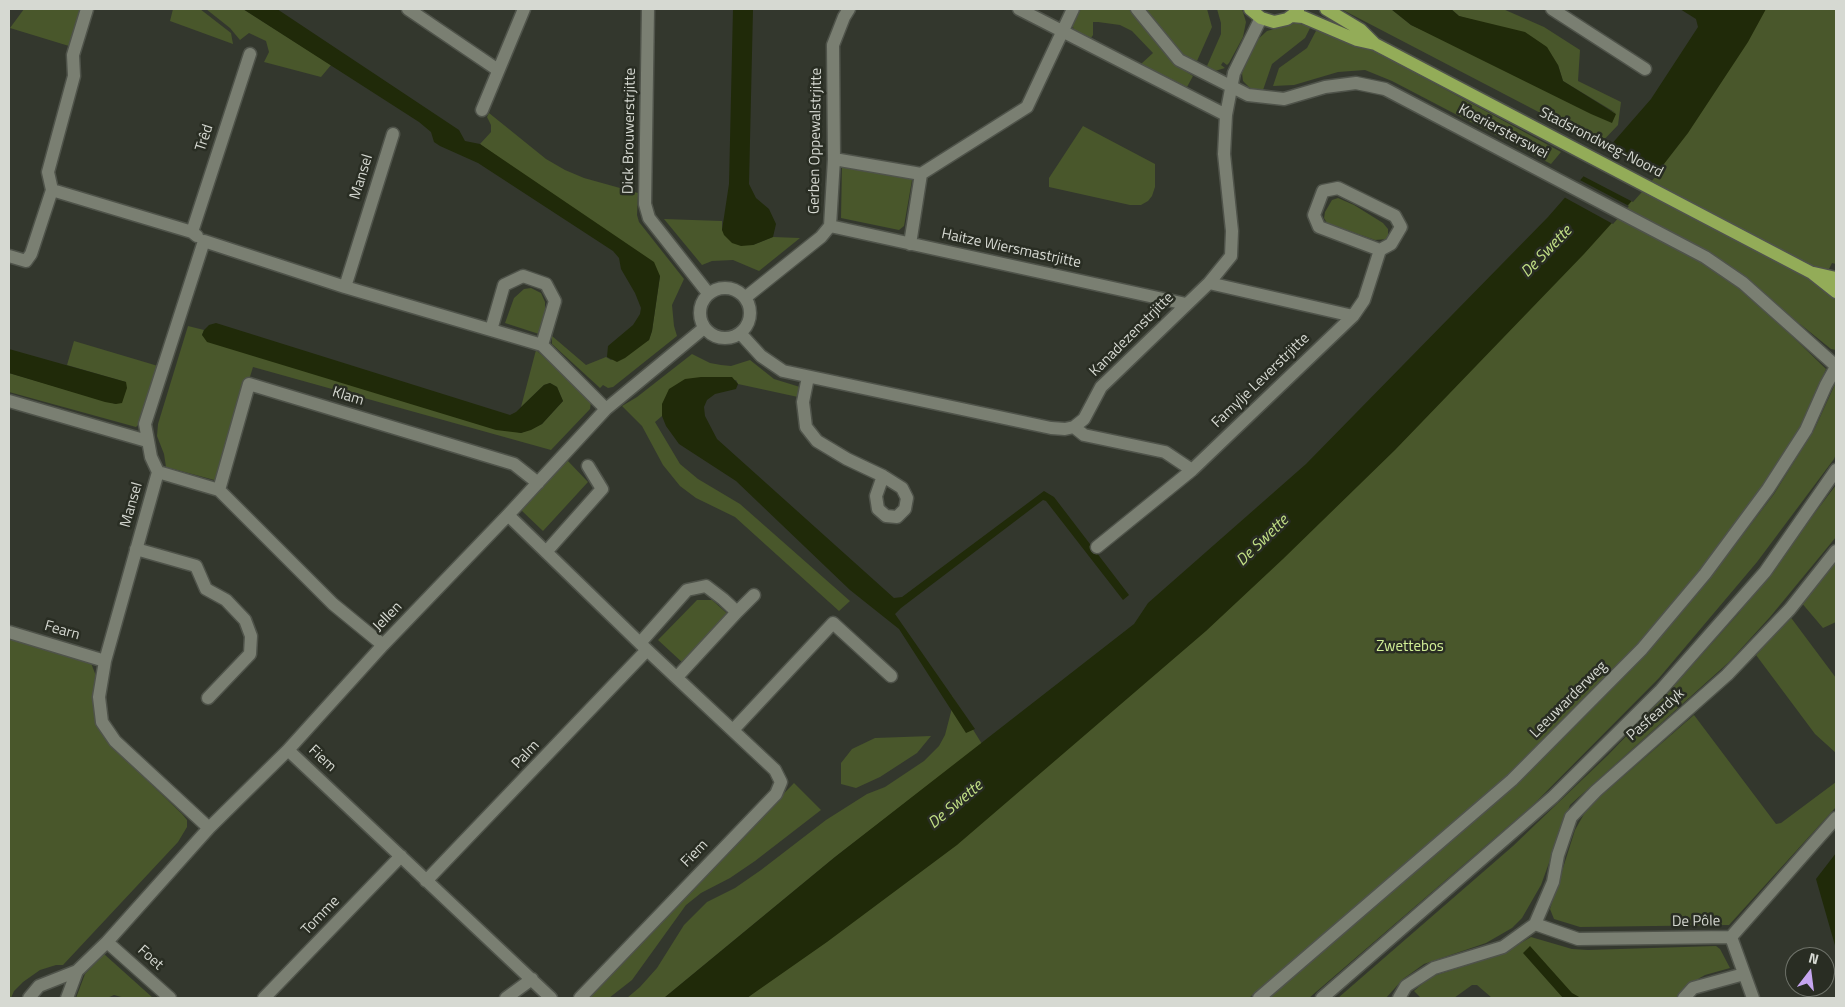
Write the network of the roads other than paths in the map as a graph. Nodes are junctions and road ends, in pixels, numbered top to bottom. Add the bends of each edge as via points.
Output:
1 (88, 9) edge
2 (408, 9) edge
3 (524, 9) edge
4 (648, 9) edge
5 (849, 9) edge
6 (1019, 9) edge
7 (1073, 9) edge
8 (1137, 9) edge
9 (1250, 9) edge
10 (1326, 9) edge
11 (1552, 9) edge
12 (1296, 12) edge
13 (1261, 18) junction
14 (1062, 30) junction
15 (1375, 44) junction
16 (250, 54) dead end
17 (1645, 68) dead end
18 (498, 70) junction
19 (1231, 88) junction
20 (482, 110) dead end
21 (1226, 115) junction
22 (393, 134) dead end
23 (834, 159) junction
24 (921, 174) junction
25 (52, 190) junction
26 (830, 226) junction
27 (192, 232) junction
28 (204, 241) junction
29 (910, 244) junction
30 (1380, 250) junction
31 (9, 256) edge
32 (1812, 272) junction
33 (1836, 278) edge
34 (1209, 283) junction
35 (345, 287) junction
36 (1836, 292) edge
37 (708, 293) junction
38 (746, 298) junction
39 (1186, 304) junction
40 (1353, 316) junction
41 (704, 328) junction
42 (491, 330) junction
43 (740, 333) junction
44 (542, 345) junction
45 (1836, 367) edge
46 (808, 377) junction
47 (9, 401) edge
48 (606, 409) junction
49 (1074, 427) junction
50 (147, 441) junction
51 (588, 466) dead end
52 (1192, 470) junction
53 (1836, 470) edge
54 (158, 472) junction
55 (883, 476) dead end
56 (538, 483) junction
57 (219, 490) junction
58 (508, 515) junction
59 (1097, 546) dead end
60 (136, 549) junction
61 (1836, 551) edge
62 (546, 552) junction
63 (754, 595) dead end
64 (737, 612) junction
65 (9, 632) edge
66 (383, 645) junction
67 (644, 647) junction
68 (105, 661) junction
69 (891, 676) dead end
70 (677, 677) junction
71 (208, 698) dead end
72 (733, 730) junction
73 (288, 750) junction
74 (1836, 818) edge
75 (209, 828) junction
76 (401, 856) junction
77 (426, 880) junction
78 (1535, 924) junction
79 (1731, 938) junction
80 (107, 942) junction
81 (77, 971) junction
82 (1744, 974) junction
83 (532, 980) junction
84 (28, 998) edge
85 (66, 998) edge
86 (170, 998) edge
87 (264, 998) edge
88 (506, 998) edge
89 (551, 998) edge
90 (580, 998) edge
91 (1259, 998) edge
92 (1322, 998) edge
93 (1399, 998) edge
94 (1684, 998) edge
95 (1752, 998) edge

1 - 25 street via 73,54 74,76 48,172
2 - 18 street
3 - 18 street
4 - 37 street, Dick Brouwerstrjitte via 645,204 649,218
5 - 23 street, Gerben Oppewalstrjitte via 833,45
6 - 14 street
7 - 14 street
8 - 19 street, Koeriersterswei via 1179,60
9 - 13 main road
10 - 15 main road, Stadsrondweg-Noord via 1361,30
11 - 17 street
12 - 13 main road via 1274,22
12 - 15 main road, Stadsrondweg-Noord
13 - 19 street, Kanadezenstrjitte via 1240,58
14 - 21 street
14 - 24 street via 1027,107
15 - 32 main road, Stadsrondweg-Noord
16 - 27 street, Trêd
18 - 20 street
19 - 21 street, Kanadezenstrjitte
19 - 45 street, Koeriersterswei via 1248,95 1284,99 1342,84 1385,89 1705,257 1732,275
21 - 34 street, Kanadezenstrjitte via 1224,154 1233,246 1228,263
22 - 35 street, Mansel
23 - 24 street
23 - 26 street, Gerben Oppewalstrjitte
24 - 29 street
25 - 27 street
25 - 31 street via 31,254 26,261
26 - 29 street, Haitze Wiersmastrjitte
26 - 38 street, Gerben Oppewalstrjitte
27 - 28 street
28 - 35 street
28 - 50 street, Mansel via 145,424
29 - 39 street, Haitze Wiersmastrjitte
30 - 30 street, Famylje Leverstrjitte via 1319,227 1314,215 1323,191 1338,188 1395,216 1401,227 1391,244
30 - 40 street, Famylje Leverstrjitte via 1364,300
32 - 33 main road, Stadsrondweg-Noord
32 - 36 main road, Stadsrondweg-Noord
34 - 39 street, Kanadezenstrjitte
34 - 40 street
35 - 42 street
37 - 38 street via 728,287 738,290
37 - 41 street via 700,310
38 - 43 street via 751,316
39 - 49 street, Kanadezenstrjitte via 1101,386 1084,419
40 - 52 street, Famylje Leverstrjitte
41 - 43 street via 721,338 731,338
41 - 48 street, Jellen
42 - 44 street
42 - 44 street via 504,285 523,276 546,284 555,301
43 - 46 street via 771,364 783,371
44 - 48 street
45 - 91 street, Leeuwarderweg via 1806,430 1768,490 1705,574 1642,649 1512,780
46 - 49 street via 1051,428
46 - 55 street via 803,402 806,427 817,441
47 - 50 street
48 - 56 street, Jellen
49 - 52 street via 1084,435 1165,452
50 - 54 street, Mansel
51 - 62 street via 602,489
52 - 59 street, Famylje Leverstrjitte
53 - 92 street via 1766,572 1661,690 1553,797
54 - 57 street
54 - 60 street, Mansel
56 - 57 street, Klam via 514,464 249,384
56 - 58 street, Jellen
57 - 66 street via 333,604
58 - 62 street, Fiem
58 - 66 street, Jellen
60 - 68 street, Mansel
60 - 71 street via 196,566 206,589 226,600 245,620 251,636 250,654
61 - 78 street, Pasfeardyk via 1790,610 1727,675 1596,790 1571,817 1553,882
62 - 67 street, Fiem
63 - 64 street
64 - 67 street via 706,586 687,590
64 - 70 street
65 - 68 street, Fearn
66 - 73 street, Jellen
67 - 70 street, Fiem
67 - 77 street, Palm
68 - 75 street, Mansel via 99,697 102,722 115,742
69 - 72 street via 833,623
70 - 72 street, Fiem
72 - 90 street, Fiem via 775,770 781,782 776,794
73 - 75 street, Jellen
73 - 76 street, Fiem
74 - 79 street, De Pôle
75 - 80 street, Jellen
76 - 77 street, Fiem
76 - 87 street, Tomme
77 - 83 street, Fiem
78 - 79 street, De Pôle via 1578,939
78 - 93 street via 1504,947 1434,968 1406,986
79 - 82 street
80 - 81 street, Jellen
80 - 86 street, Foet
81 - 84 street via 39,986
81 - 85 street
82 - 94 street via 1694,988
82 - 95 street
83 - 88 street
83 - 89 street, Fiem

